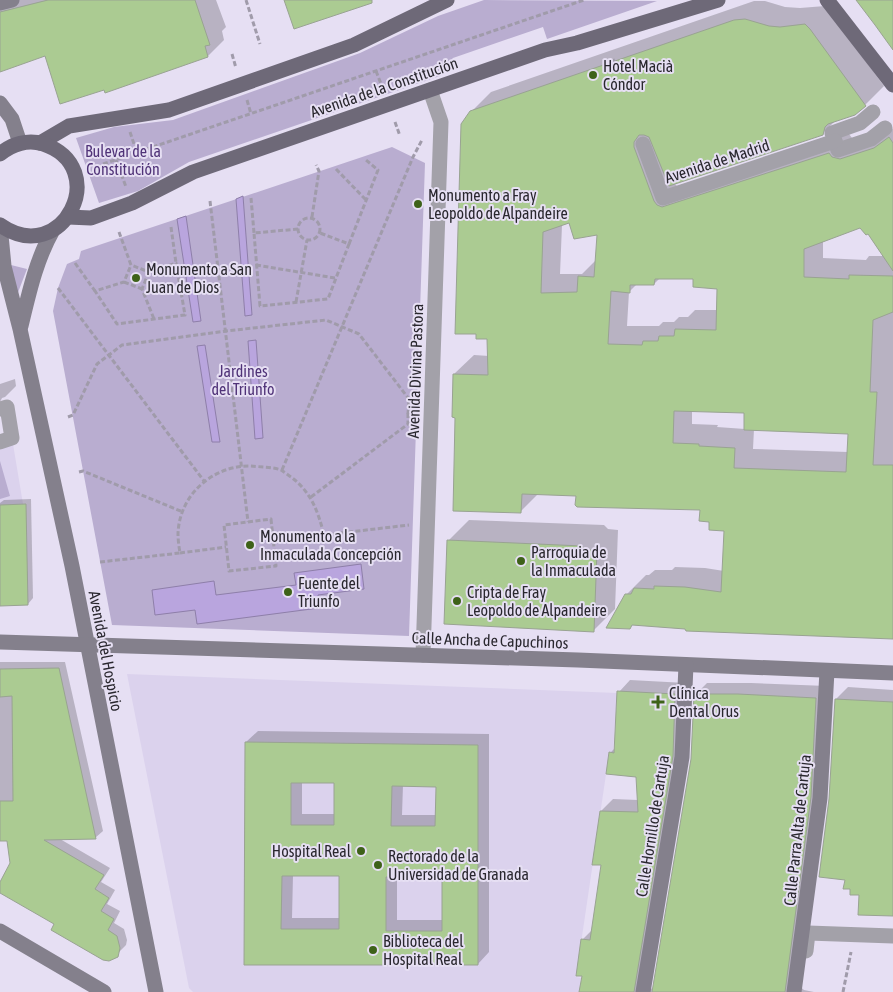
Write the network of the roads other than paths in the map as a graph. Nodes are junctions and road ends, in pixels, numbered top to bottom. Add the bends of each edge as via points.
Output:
1 (12, 0) edge
2 (446, 0) edge
3 (718, 0) edge
4 (827, 0) edge
5 (0, 3) edge
6 (893, 85) edge
7 (430, 90) junction
8 (0, 103) edge
9 (873, 112) dead end
10 (885, 128) dead end
11 (835, 141) junction
12 (20, 143) junction
13 (40, 143) junction
14 (643, 144) dead end
15 (0, 154) edge
16 (68, 218) junction
17 (0, 225) edge
18 (53, 230) junction
19 (20, 329) junction
20 (0, 410) edge
21 (0, 442) edge
22 (0, 642) edge
23 (86, 644) junction
24 (423, 655) junction
25 (686, 665) junction
26 (827, 671) junction
27 (893, 673) edge
28 (803, 928) junction
29 (0, 931) edge
30 (893, 932) edge
31 (893, 936) edge
32 (155, 986) edge
33 (104, 992) edge
34 (143, 992) edge
35 (166, 992) edge
36 (643, 992) edge
37 (794, 992) edge
38 (800, 992) edge

1 - 5 main road
2 - 13 main road via 354,46 169,110 69,126
3 - 7 main road, Avenida de la Constitución via 544,50
4 - 6 main road
7 - 16 main road, Avenida de la Constitución via 193,172 132,203 90,218
7 - 24 street, Avenida Divina Pastora via 440,122
8 - 12 main road via 12,119
9 - 11 street, Avenida de Madrid via 860,123 832,133
10 - 11 street via 871,139 838,150
11 - 14 street, Avenida de Madrid via 663,198
12 - 13 main road
12 - 15 main road
13 - 16 main road via 60,153 77,181 76,202
16 - 18 main road
17 - 18 main road via 20,235 36,236
17 - 19 main road, Avenida del Hospicio via 4,266
18 - 19 main road, Avenida del Hospicio via 34,275
19 - 23 main road, Avenida del Hospicio
20 - 21 street via 8,407 12,438
22 - 23 main road, Calle Ancha de Capuchinos
23 - 24 main road, Calle Ancha de Capuchinos
23 - 32 main road, Avenida del Hospicio
24 - 25 main road, Calle Ancha de Capuchinos
25 - 26 main road, Calle Ancha de Capuchinos
25 - 36 main road, Calle Hornillo de Cartuja via 682,757
26 - 27 main road, Calle Ancha de Capuchinos
26 - 28 main road, Calle Parra Alta de Cartuja via 820,798
28 - 30 street
28 - 37 main road, Calle Parra Alta de Cartuja
29 - 33 main road
31 - 38 street via 808,933
32 - 34 main road
32 - 35 main road via 162,986

